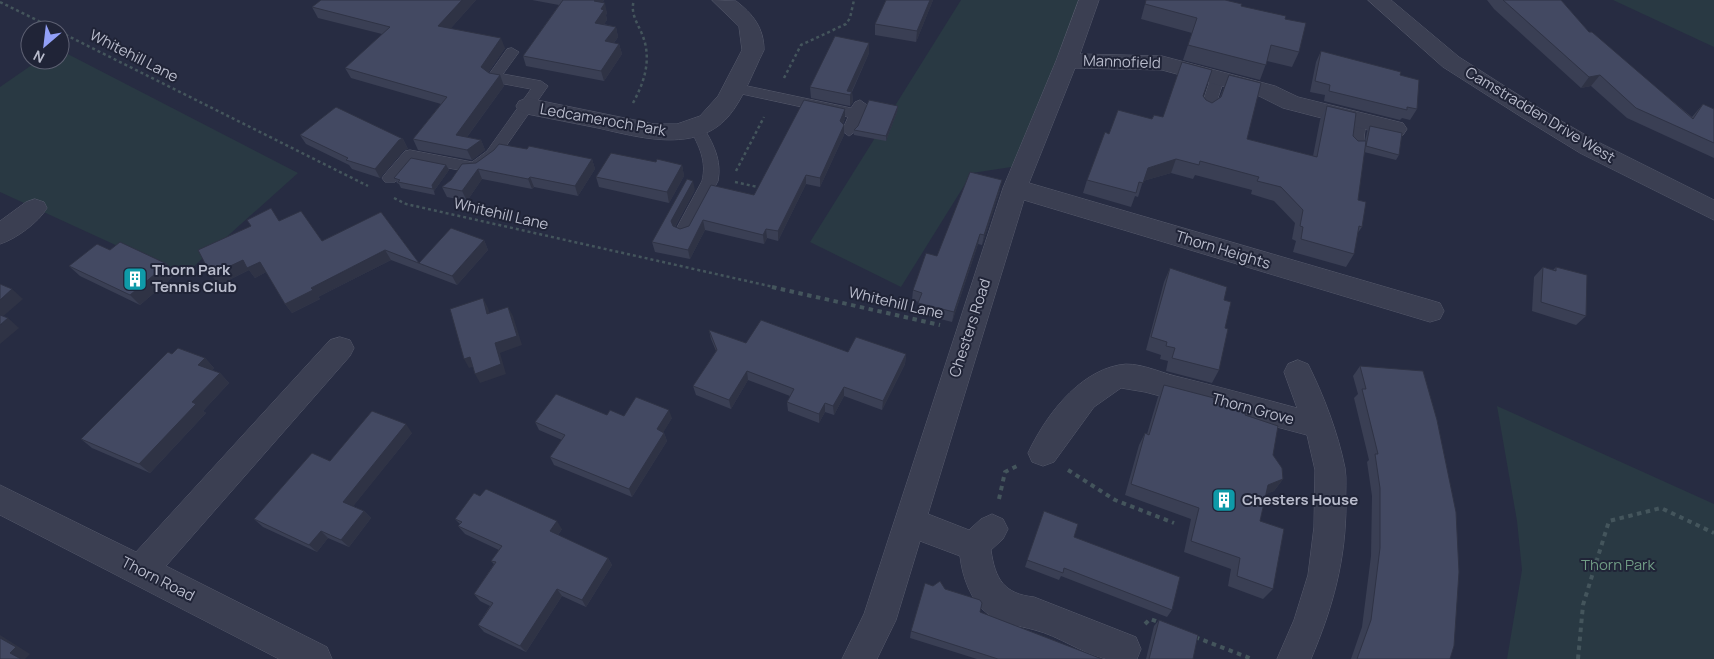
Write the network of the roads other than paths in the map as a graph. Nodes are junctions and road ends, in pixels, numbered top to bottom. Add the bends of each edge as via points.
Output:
1 (722, 0) edge
2 (1089, 0) edge
3 (1378, 0) edge
4 (512, 52) dead end
5 (1067, 61) junction
6 (1218, 77) junction
7 (733, 88) junction
8 (527, 106) junction
9 (1207, 110) edge
10 (1359, 120) junction
11 (697, 129) junction
12 (1395, 129) edge
13 (849, 131) dead end
14 (1355, 149) edge
15 (463, 165) junction
16 (390, 178) dead end
17 (453, 178) edge
18 (1015, 188) junction
19 (35, 208) dead end
20 (1714, 211) edge
21 (683, 231) edge
22 (0, 234) edge
23 (1430, 311) dead end
24 (340, 348) dead end
25 (1298, 372) dead end
26 (1319, 426) junction
27 (1043, 453) road end
28 (0, 499) edge
29 (909, 522) junction
30 (141, 570) junction
31 (1124, 649) road end
32 (315, 659) edge
33 (859, 659) edge
34 (1294, 659) edge

1 - 7 street, Ledcameroch Park via 742,16 755,39 754,50
2 - 5 street, Chesters Road
3 - 20 street, Camstradden Drive West via 1451,62 1531,113 1588,147
4 - 8 lane via 494,77 541,86
5 - 6 street, Mannofield via 1148,61
5 - 18 street, Chesters Road
6 - 9 lane
6 - 10 street, Mannofield via 1268,91 1288,113
7 - 11 street, Ledcameroch Park via 714,119
7 - 13 lane via 858,110
8 - 11 street, Ledcameroch Park via 672,133
8 - 15 lane via 492,155 474,168
10 - 12 street, Mannofield
10 - 14 lane
11 - 21 lane via 708,148 711,176
15 - 16 lane via 410,155
15 - 17 lane
18 - 23 street, Thorn Heights
18 - 29 street, Chesters Road
19 - 22 street
24 - 30 street
25 - 26 street, Thorn Grove
26 - 27 street, Thorn Grove via 1119,376 1095,388
26 - 34 street, Thorn Grove via 1330,470 1330,527 1324,575
28 - 30 street, Thorn Road
29 - 31 street via 983,538 976,564 982,584 1008,609 1034,613
29 - 33 street, Chesters Road via 879,620
30 - 32 street, Thorn Road

